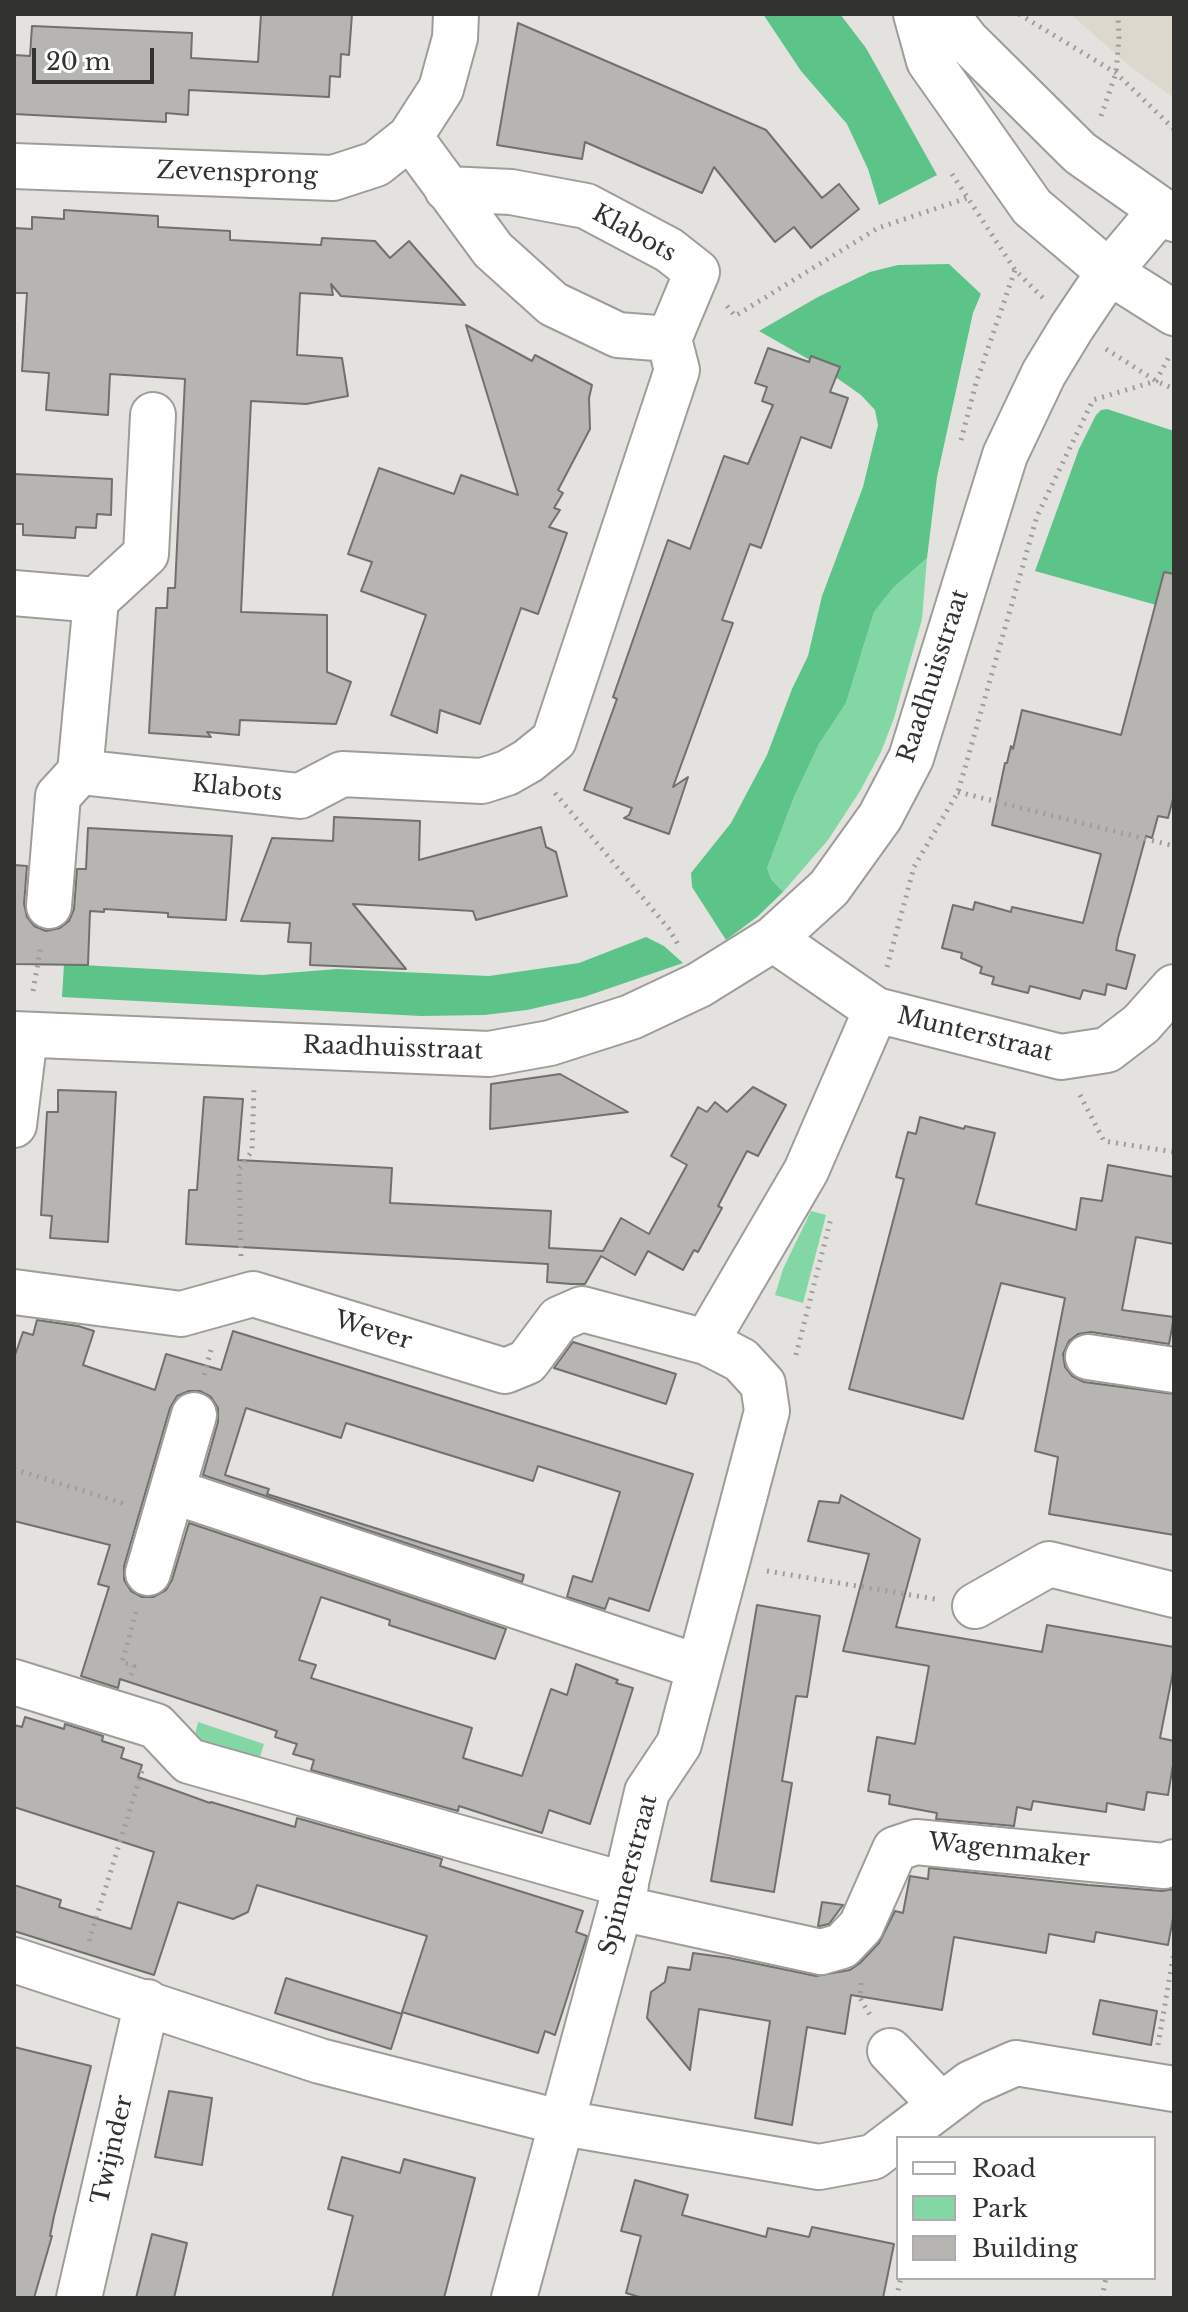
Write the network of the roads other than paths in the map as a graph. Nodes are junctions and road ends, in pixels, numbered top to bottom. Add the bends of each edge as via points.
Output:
1 (456, 14) edge
2 (916, 14) edge
3 (946, 14) edge
4 (410, 137) junction
5 (14, 166) edge
6 (447, 189) junction
7 (1167, 214) edge
8 (1109, 272) junction
9 (1174, 313) edge
10 (669, 339) junction
11 (153, 415) dead end
12 (14, 593) edge
13 (96, 600) junction
14 (80, 772) junction
15 (49, 906) road end
16 (773, 939) junction
17 (1174, 987) edge
18 (876, 1010) junction
19 (19, 1034) edge
20 (14, 1125) edge
21 (14, 1292) edge
22 (706, 1342) junction
23 (1088, 1357) dead end
24 (1174, 1370) edge
25 (194, 1415) road end
26 (168, 1504) junction
27 (148, 1573) road end
28 (1174, 1595) edge
29 (975, 1606) road end
30 (699, 1667) junction
31 (14, 1682) edge
32 (1174, 1862) edge
33 (623, 1897) junction
34 (14, 1960) edge
35 (147, 2002) junction
36 (890, 2051) road end
37 (1162, 2087) edge
38 (941, 2105) junction
39 (563, 2123) junction
40 (901, 2136) edge
41 (896, 2140) edge
42 (79, 2298) edge
43 (514, 2298) edge

1 - 4 street, Zevensprong via 441,89
2 - 8 street via 929,61 1032,207
3 - 7 street via 1080,153
4 - 5 street, Zevensprong via 376,164 333,178
4 - 6 street
6 - 10 street via 493,250 553,304 618,335
6 - 10 street, Klabots via 511,192 586,206 669,250 697,272
7 - 8 street, Raadhuisstraat
8 - 9 street
8 - 16 street, Raadhuisstraat via 1044,373 1005,455 911,758 880,817 829,888
10 - 14 street, Klabots via 677,370 554,740 528,761 482,781 342,774 300,796
11 - 13 street via 146,554
12 - 13 street
13 - 14 street
14 - 15 street via 58,796
16 - 18 street, Munterstraat
16 - 19 street, Raadhuisstraat via 699,985 631,1017 550,1043 489,1054
17 - 18 street, Munterstraat via 1141,1024 1107,1050 1061,1057
18 - 22 street via 806,1171
19 - 20 street
21 - 22 street, Wever via 181,1314 253,1294 505,1371 527,1362 559,1319 582,1309
22 - 30 street, Spinnerstraat via 741,1360 763,1384 767,1411
23 - 24 street
25 - 26 street
26 - 27 street
26 - 30 street
28 - 29 street via 1049,1564
30 - 33 street, Spinnerstraat via 679,1744 647,1792
31 - 33 street via 138,1720 189,1761
32 - 33 street, Wagenmaker via 1164,1866 916,1842 895,1849 863,1921 842,1946 821,1952
33 - 39 street, Spinnerstraat
34 - 35 street
35 - 39 street via 320,2061
35 - 42 street, Twijnder
36 - 38 street
37 - 38 street via 1016,2063 971,2083
38 - 40 street
39 - 41 street via 819,2167 873,2157
39 - 43 street, Spinnerstraat

